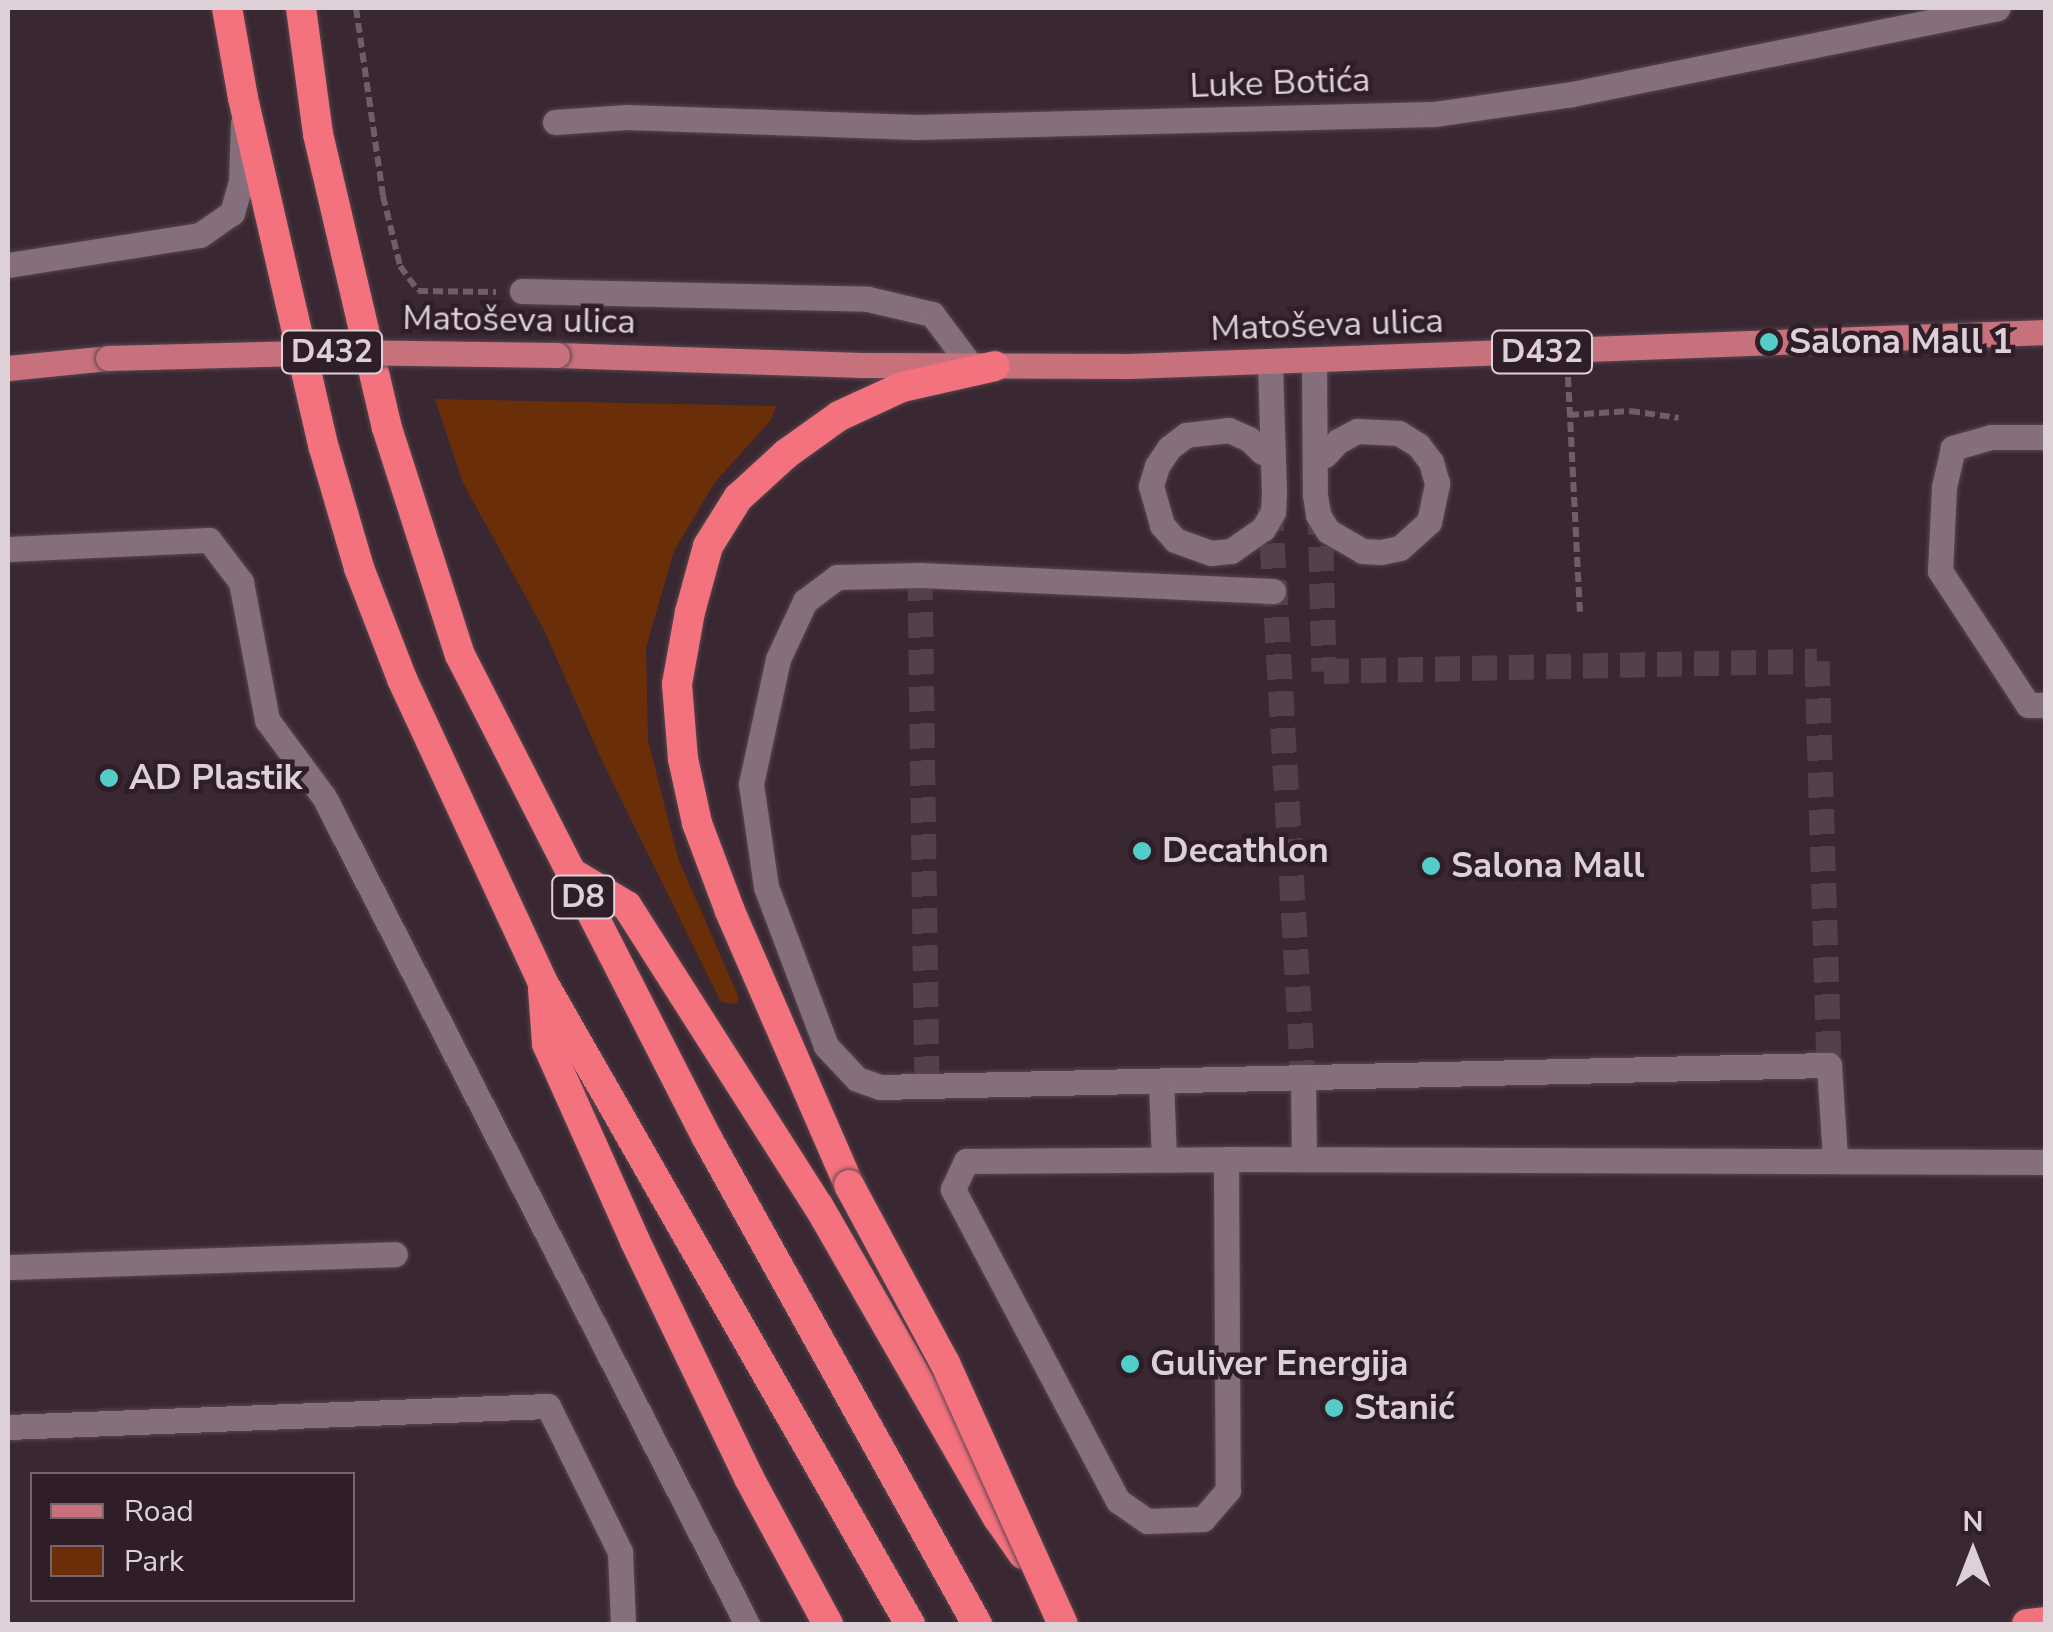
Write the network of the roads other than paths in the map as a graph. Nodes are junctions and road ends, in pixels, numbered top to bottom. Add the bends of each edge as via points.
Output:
1 (227, 8) edge
2 (301, 8) edge
3 (1998, 8) edge
4 (243, 98) junction
5 (555, 122) dead end
6 (8, 265) edge
7 (522, 291) road end
8 (2046, 332) edge
9 (1314, 361) junction
10 (1270, 362) junction
11 (983, 366) junction
12 (8, 368) edge
13 (2046, 436) edge
14 (1262, 452) dead end
15 (1325, 455) dead end
16 (8, 549) edge
17 (1274, 591) dead end
18 (2046, 704) edge
19 (570, 872) junction
20 (542, 982) junction
21 (1303, 1078) junction
22 (1162, 1081) junction
23 (1164, 1158) junction
24 (1226, 1159) junction
25 (1304, 1159) junction
26 (1835, 1159) junction
27 (2046, 1162) edge
28 (395, 1254) dead end
29 (8, 1267) edge
30 (8, 1427) edge
31 (973, 1618) edge
32 (2046, 1622) edge
33 (624, 1624) edge
34 (747, 1624) edge
35 (828, 1624) edge
36 (910, 1624) edge
37 (1063, 1624) edge
38 (1082, 1624) edge
39 (2027, 1624) edge

1 - 4 highway, D8
2 - 19 highway, D8 via 318,134 387,428 460,655
3 - 5 street, Luke Botića via 1572,94 1434,114 916,127 627,117
4 - 6 street via 241,181 232,213 200,235
4 - 20 highway, D8 via 324,448 359,568 402,679
7 - 11 street, Matoševa ulica via 868,299 932,314
8 - 9 main road, Matoševa ulica / D432
9 - 10 main road, Matoševa ulica / D432
9 - 15 street via 1315,495 1328,531 1362,551 1381,552 1400,548 1429,522 1437,482 1418,445 1399,433 1357,431
10 - 11 main road, Matoševa ulica / D432
10 - 14 street via 1274,492 1263,528 1231,551 1212,552 1175,540 1162,526 1151,486 1163,457 1186,435 1229,430
11 - 12 main road, Matoševa ulica / D432, bridge via 340,352 108,358
11 - 37 highway, bridge via 902,387 839,416 738,498 708,546 677,684 697,822 730,911 849,1185 945,1363
13 - 18 street via 1991,436 1954,448 1944,487 1940,572 2028,704
16 - 34 street via 209,540 241,582 267,720 324,797
17 - 22 street via 838,577 805,600 778,659 751,784 766,888 826,1046 857,1079 880,1087
19 - 31 highway, D8 via 707,1138
19 - 38 highway via 627,906 837,1237 998,1518 1063,1611
20 - 35 highway via 548,1044 619,1206 749,1478
20 - 36 highway, D8
21 - 22 street
21 - 25 street
21 - 26 street via 1829,1065
22 - 23 street
23 - 24 street
23 - 24 street via 966,1160 953,1189 1118,1501 1147,1521 1203,1519 1228,1490
24 - 25 street
25 - 26 street
26 - 27 street
28 - 29 street
30 - 33 street via 548,1406 620,1552
32 - 39 highway

